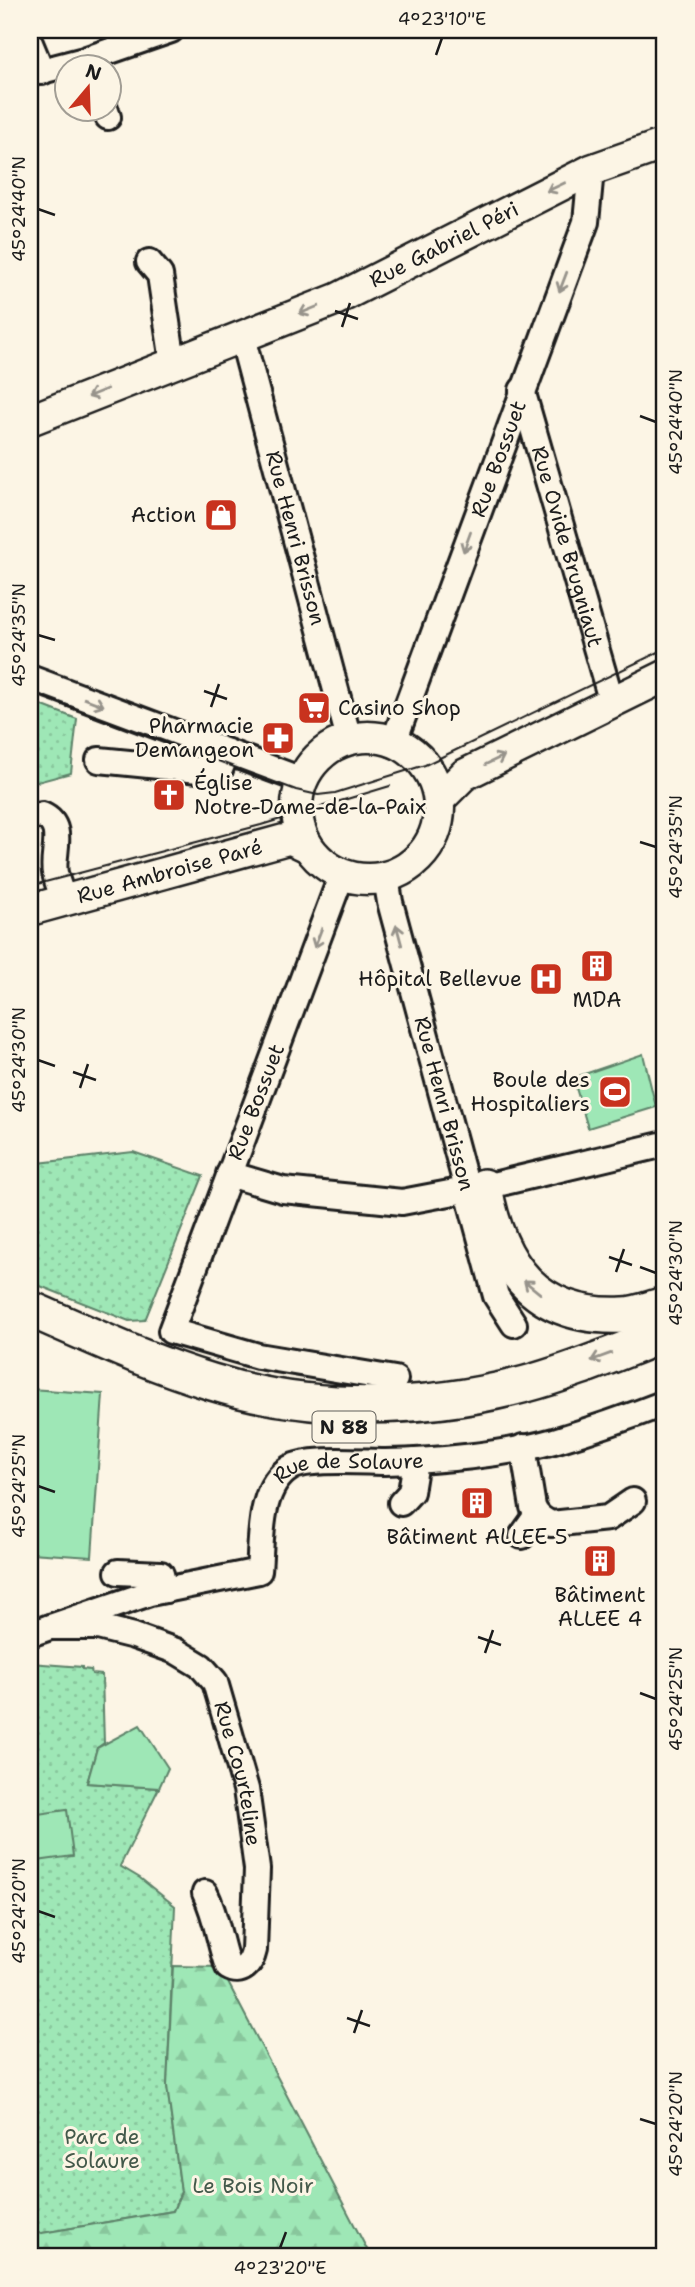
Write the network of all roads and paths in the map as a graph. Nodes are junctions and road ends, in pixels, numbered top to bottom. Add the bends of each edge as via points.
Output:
1 (171, 30) edge
2 (30, 43) edge
3 (114, 52) edge
4 (36, 73) edge
5 (664, 149) edge
6 (591, 170) junction
7 (149, 262) dead end
8 (242, 337) junction
9 (173, 362) junction
10 (522, 390) junction
11 (30, 420) edge
12 (665, 676) edge
13 (30, 678) edge
14 (612, 703) junction
15 (349, 739) junction
16 (393, 744) junction
17 (227, 752) junction
18 (99, 760) dead end
19 (297, 786) junction
20 (439, 799) junction
21 (30, 817) edge
22 (308, 847) junction
23 (342, 874) junction
24 (386, 878) junction
25 (65, 901) junction
26 (30, 910) edge
27 (665, 1144) edge
28 (229, 1174) junction
29 (476, 1189) junction
30 (665, 1305) edge
31 (30, 1309) edge
32 (514, 1324) dead end
33 (30, 1333) edge
34 (665, 1334) edge
35 (665, 1359) edge
36 (395, 1379) dead end
37 (665, 1403) edge
38 (416, 1461) junction
39 (523, 1463) junction
40 (402, 1496) dead end
41 (534, 1502) junction
42 (615, 1516) dead end
43 (522, 1536) dead end
44 (118, 1572) dead end
45 (165, 1590) junction
46 (40, 1630) edge
47 (205, 1894) dead end

1 - 3 street
2 - 4 street
5 - 6 main road, Rue Gabriel Péri
6 -> 8 main road, Rue Gabriel Péri via 337,299
6 -> 10 street, Rue Bossuet via 586,222
7 - 9 street via 160,275
8 - 9 main road, Rue Gabriel Péri
8 - 15 street, Rue Henri Brisson
9 -> 11 main road, Rue Gabriel Péri
10 - 14 street, Rue Ovide Brugniaut
10 -> 16 street, Rue Bossuet
12 - 14 main road
13 -> 17 street
20 -> 14 main road via 464,775
15 - 16 main road
15 - 19 main road via 321,753
16 - 20 main road via 431,772
17 - 18 street via 219,772
17 - 19 street via 291,776
19 - 22 main road via 295,810
20 - 24 main road via 429,846 411,865
21 - 25 street via 42,815 52,823 58,842 54,869
22 - 23 main road
22 - 25 main road, Rue Ambroise Paré via 284,839
23 - 24 main road via 369,880
23 -> 28 street, Rue Bossuet
29 -> 24 street, Rue Henri Brisson
25 - 26 main road, Rue Ambroise Paré
27 - 29 street
28 - 29 street via 283,1190 402,1202
28 - 36 street, Rue Bossuet via 172,1331 258,1356
30 -> 29 highway via 625,1315 586,1313 549,1300 519,1276 501,1249
29 - 32 street, Rue Henri Brisson via 496,1296
34 -> 31 highway, N 88 via 529,1384 484,1394 428,1402 341,1404 259,1394 214,1383
33 - 35 highway, N 88 via 156,1385 232,1409 340,1427 433,1424 540,1405
37 - 39 street, Rue de Solaure via 552,1441
38 - 39 street, Rue de Solaure
38 - 40 street
38 - 45 street, Rue de Solaure via 315,1462 291,1467 276,1480 267,1497 258,1571
39 - 41 street
41 - 42 street via 551,1524
41 - 43 street
44 - 45 street via 162,1574
45 - 46 street, Rue de Solaure
46 - 47 street, Rue Courteline via 98,1628 134,1636 176,1651 201,1666 215,1682 246,1789 257,1869 254,1951 244,1968 228,1966

